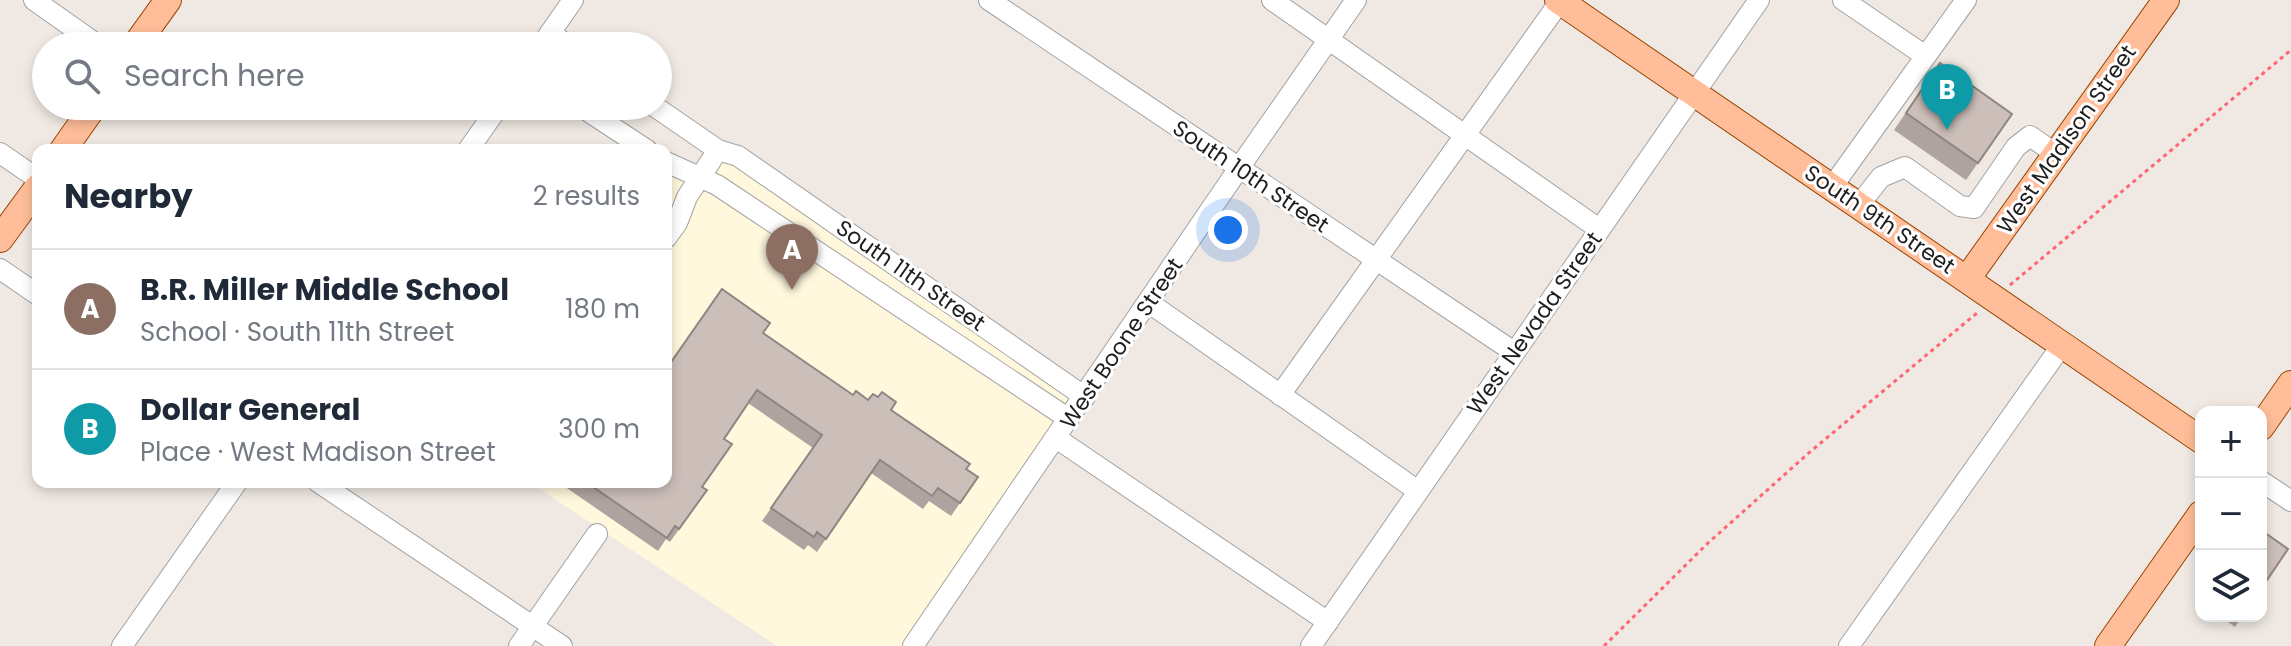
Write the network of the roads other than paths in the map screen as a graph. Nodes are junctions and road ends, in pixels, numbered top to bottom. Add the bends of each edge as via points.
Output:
1 (34, 0) edge
2 (168, 0) edge
3 (573, 0) edge
4 (989, 0) edge
5 (1272, 0) edge
6 (1356, 0) edge
7 (1759, 0) edge
8 (1843, 0) edge
9 (1966, 0) edge
10 (2166, 0) edge
11 (1560, 1) edge
12 (79, 32) edge
13 (145, 32) edge
14 (551, 32) edge
15 (1329, 38) junction
16 (1924, 55) junction
17 (1694, 92) junction
18 (672, 118) edge
19 (84, 120) edge
20 (489, 120) edge
21 (601, 120) edge
22 (1466, 135) junction
23 (67, 144) edge
24 (472, 144) edge
25 (638, 144) edge
26 (718, 150) junction
27 (0, 153) edge
28 (2056, 154) junction
29 (672, 165) edge
30 (1239, 168) junction
31 (32, 175) edge
32 (700, 179) junction
33 (1832, 187) junction
34 (32, 195) edge
35 (1859, 205) junction
36 (1599, 229) junction
37 (672, 230) edge
38 (0, 239) edge
39 (1377, 260) junction
40 (0, 269) edge
41 (1967, 279) junction
42 (32, 291) edge
43 (1148, 302) junction
44 (2062, 345) junction
45 (1514, 352) junction
46 (2291, 384) edge
47 (1280, 395) junction
48 (1085, 397) junction
49 (2267, 418) edge
50 (1069, 419) junction
51 (2195, 436) edge
52 (1056, 438) junction
53 (2267, 485) edge
54 (233, 488) edge
55 (327, 488) edge
56 (1418, 491) junction
57 (2291, 501) edge
58 (2195, 523) edge
59 (597, 534) dead end
60 (1328, 622) junction
61 (533, 626) junction
62 (122, 646) edge
63 (519, 646) edge
64 (562, 646) edge
65 (913, 646) edge
66 (1311, 646) edge
67 (1849, 646) edge
68 (2108, 646) edge

1 - 12 street
2 - 13 main road
3 - 14 street
4 - 30 street, South 10th Street
5 - 15 street
6 - 15 street, West Boone Street
7 - 17 street, West Nevada Street
8 - 16 street
9 - 16 street
10 - 28 main road, West Madison Street
11 - 17 main road, South 9th Street
11 - 22 street
15 - 22 street
15 - 30 street, West Boone Street
16 - 33 street
17 - 33 main road, South 9th Street
17 - 36 street, West Nevada Street
18 - 26 street, South 11th Street
19 - 23 main road
20 - 24 street
21 - 25 street
22 - 36 street
22 - 39 street
26 - 32 street
26 - 48 street, South 11th Street via 738,156
27 - 31 street
28 - 35 street via 2030,136 2016,147 1974,208 1960,206 1905,167 1881,177
28 - 41 main road, West Madison Street
29 - 32 street, South 11th Street
30 - 39 street, South 10th Street
30 - 43 street, West Boone Street
32 - 37 street
32 - 50 street, South 11th Street via 717,185
33 - 35 main road, South 9th Street
34 - 38 main road
35 - 41 main road, South 9th Street
36 - 45 street, West Nevada Street
39 - 45 street, South 10th Street
39 - 47 street
40 - 42 street
41 - 44 main road, South 9th Street
43 - 47 street
43 - 48 street, West Boone Street
44 - 51 main road, South 9th Street
44 - 67 street
45 - 56 street, West Nevada Street
46 - 49 main road
47 - 56 street
48 - 50 street, West Boone Street
50 - 52 street, West Boone Street
52 - 60 street
52 - 65 street, West Boone Street
53 - 57 street
54 - 62 street
55 - 61 street
56 - 60 street, West Nevada Street
58 - 68 main road
59 - 61 street
60 - 66 street, West Nevada Street
61 - 63 street
61 - 64 street

